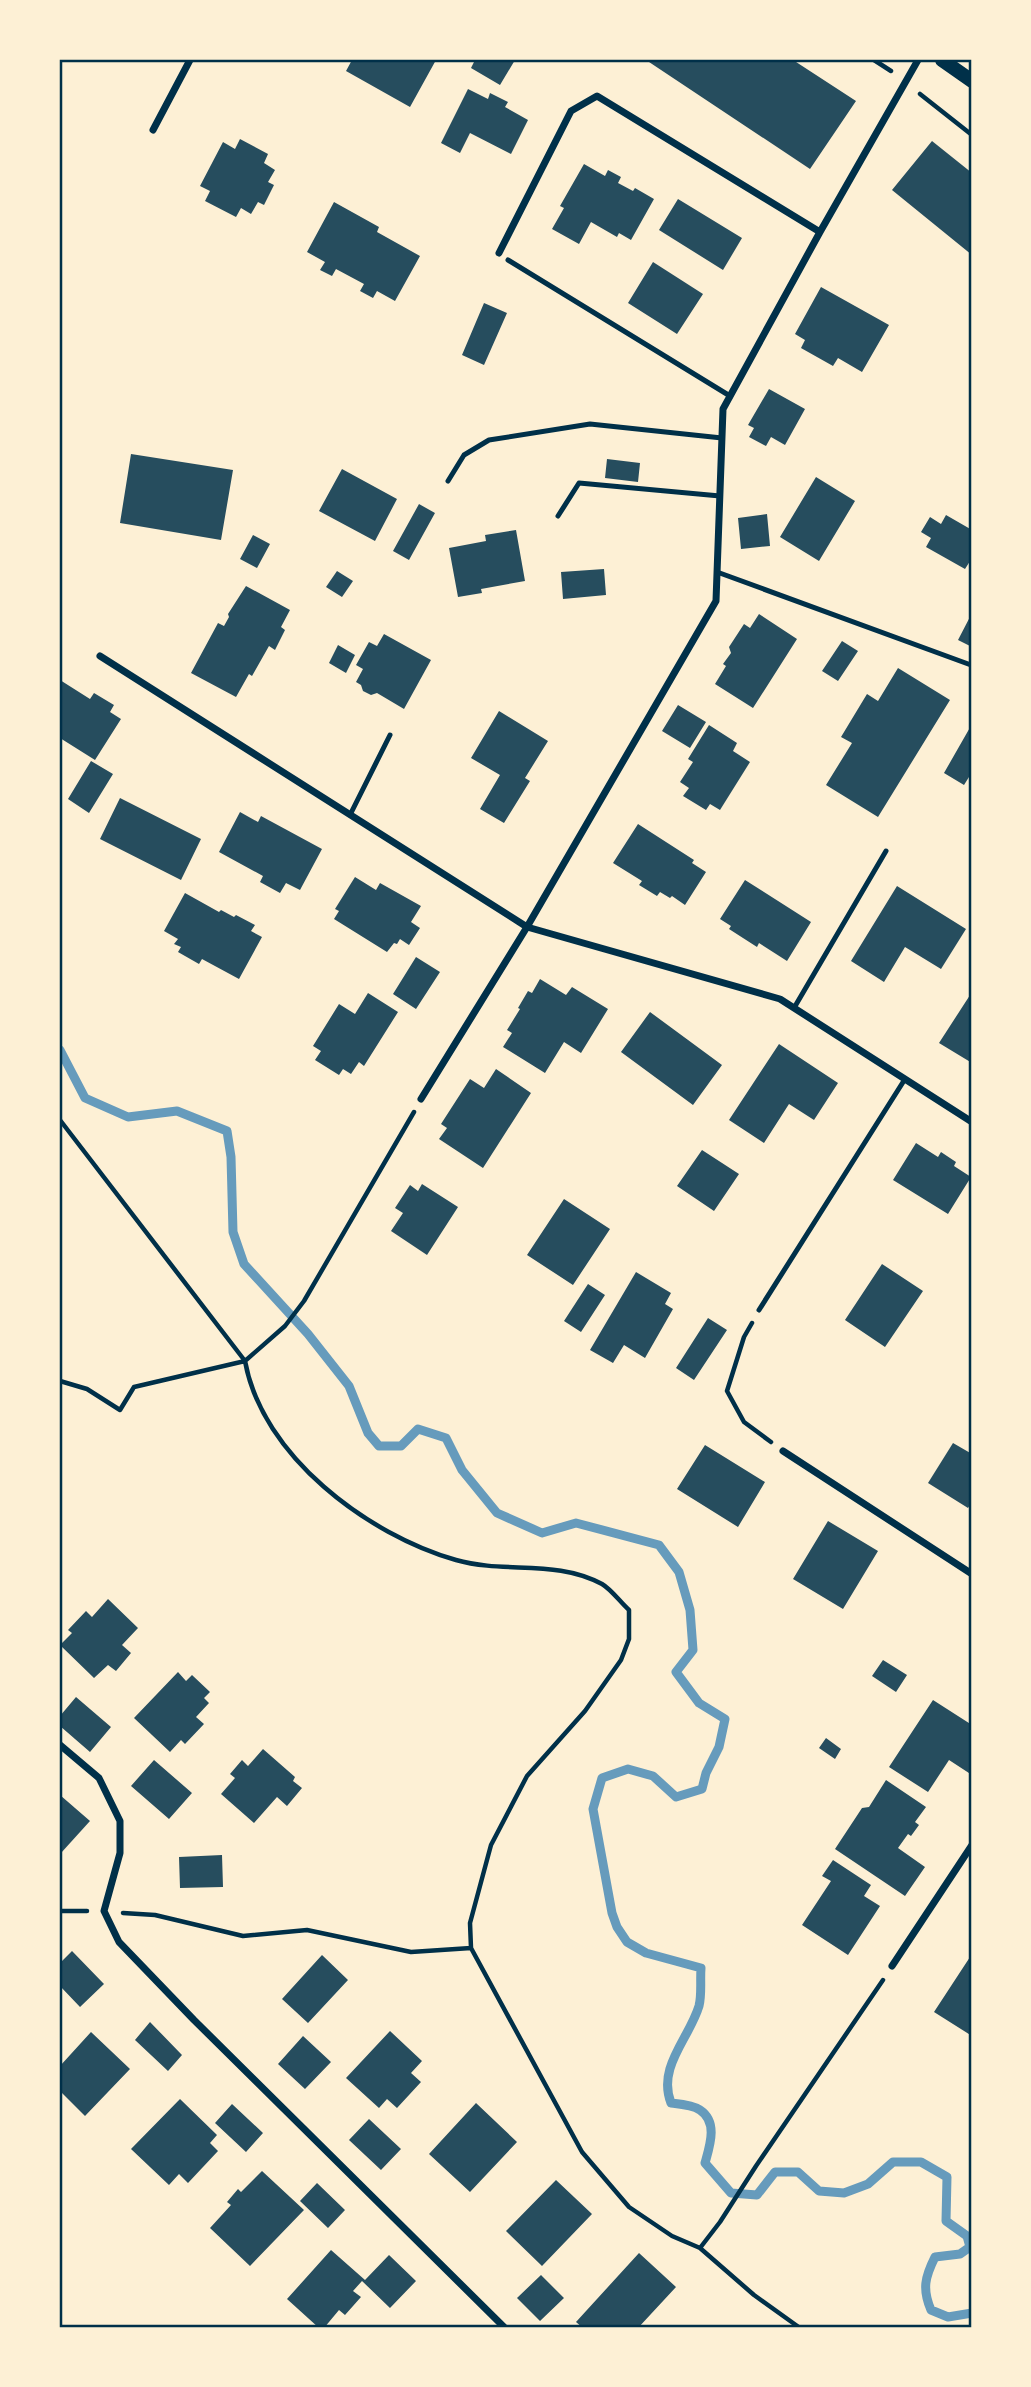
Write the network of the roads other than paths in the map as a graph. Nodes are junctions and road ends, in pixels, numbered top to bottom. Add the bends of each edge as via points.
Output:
1 (190, 60) edge
2 (918, 60) edge
3 (942, 60) edge
4 (971, 81) edge
5 (153, 130) dead end
6 (820, 232) junction
7 (499, 253) dead end
8 (508, 260) dead end
9 (730, 396) junction
10 (722, 438) junction
11 (448, 481) dead end
12 (720, 496) junction
13 (558, 516) dead end
14 (717, 572) junction
15 (100, 656) dead end
16 (971, 665) edge
17 (390, 736) dead end
18 (350, 815) junction
19 (886, 851) dead end
20 (527, 928) junction
21 (794, 1009) junction
22 (905, 1079) junction
23 (421, 1099) road end
24 (971, 1122) edge
25 (759, 1310) road end
26 (783, 1451) road end
27 (971, 1574) edge
28 (60, 1745) edge
29 (971, 1845) edge
30 (892, 1966) road end
31 (505, 2328) edge

1 - 5 street
2 - 6 street
3 - 4 main road
6 - 7 street via 597,96 571,111
6 - 9 street
8 - 9 lane
9 - 10 street via 723,409
10 - 11 lane via 590,424 489,440 464,455
10 - 12 street
12 - 13 lane via 579,483
12 - 14 street
14 - 16 lane
14 - 20 street via 716,601
15 - 18 street
17 - 18 lane
18 - 20 street
19 - 21 lane
20 - 21 street via 780,999
20 - 23 street
21 - 22 street
22 - 24 street
22 - 25 lane
26 - 27 street
28 - 31 street via 99,1778 120,1821 120,1853 104,1911 120,1942
29 - 30 street

